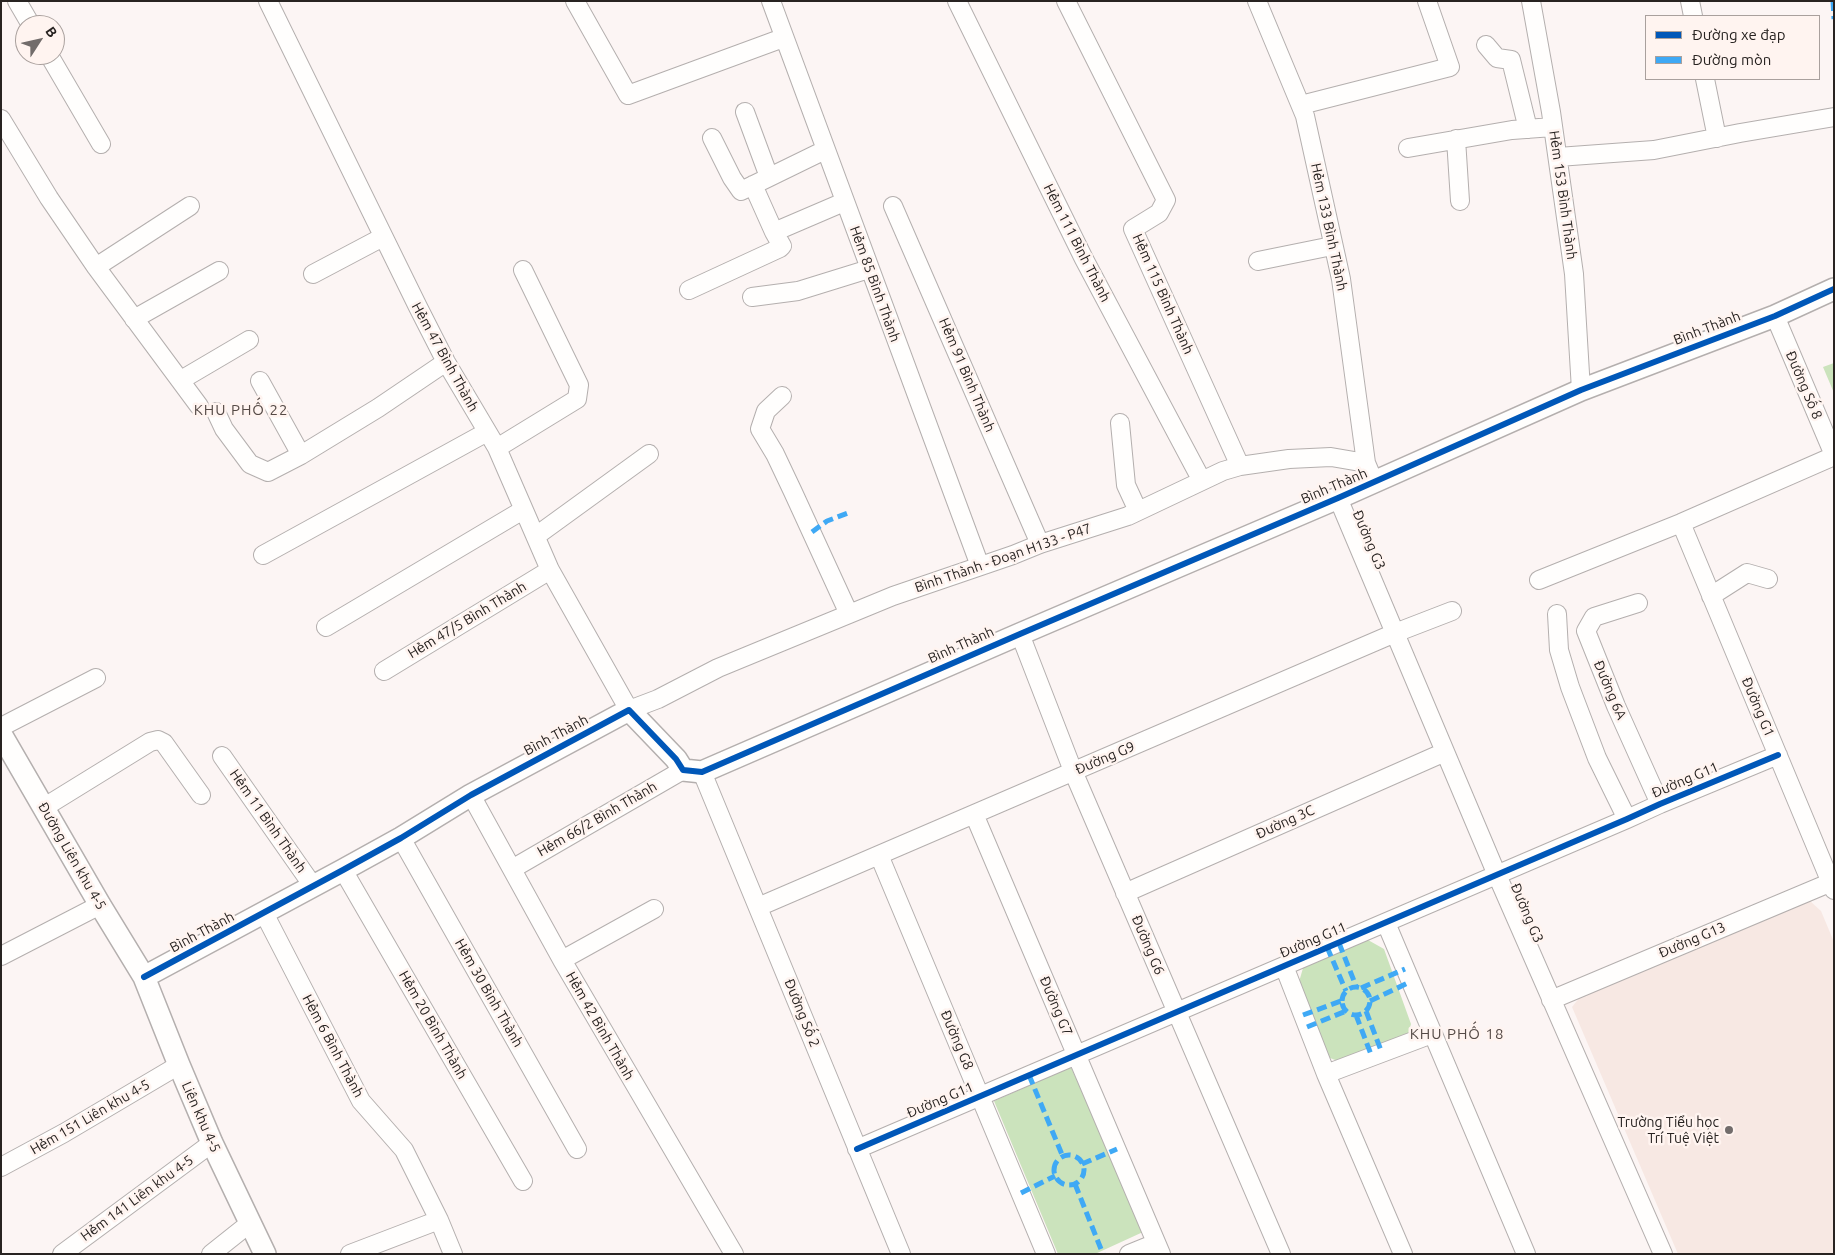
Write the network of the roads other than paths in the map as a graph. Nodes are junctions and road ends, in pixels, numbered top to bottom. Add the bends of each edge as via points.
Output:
1 (18, 1) edge
2 (268, 1) edge
3 (575, 1) edge
4 (771, 1) edge
5 (957, 1) edge
6 (1066, 1) edge
7 (1257, 1) edge
8 (1427, 1) edge
9 (1531, 1) edge
10 (1690, 1) edge
11 (26, 15) edge
12 (1693, 15) edge
13 (784, 38) junction
14 (1486, 45) dead end
15 (55, 65) edge
16 (1705, 80) edge
17 (1301, 105) junction
18 (745, 112) dead end
19 (1834, 117) edge
20 (1, 119) edge
21 (1553, 127) junction
22 (1528, 129) junction
23 (712, 138) dead end
24 (1716, 138) junction
25 (1456, 139) junction
26 (101, 144) dead end
27 (1408, 148) dead end
28 (825, 150) junction
29 (1558, 157) junction
30 (770, 177) junction
31 (753, 185) junction
32 (1460, 201) dead end
33 (844, 202) junction
34 (190, 206) dead end
35 (893, 206) dead end
36 (774, 232) junction
37 (384, 237) junction
38 (1332, 246) junction
39 (1258, 261) dead end
40 (96, 266) junction
41 (869, 269) junction
42 (523, 270) dead end
43 (219, 272) dead end
44 (313, 274) dead end
45 (1834, 289) edge
46 (689, 290) dead end
47 (752, 297) dead end
48 (1775, 316) junction
49 (134, 319) junction
50 (249, 340) dead end
51 (446, 362) junction
52 (181, 380) junction
53 (260, 381) dead end
54 (1581, 390) junction
55 (782, 396) dead end
56 (199, 406) dead end
57 (216, 412) dead end
58 (1120, 423) dead end
59 (487, 432) junction
60 (496, 448) junction
61 (649, 454) dead end
62 (301, 455) junction
63 (1834, 456) edge
64 (1240, 466) junction
65 (1370, 473) junction
66 (1202, 481) junction
67 (1338, 498) junction
68 (523, 510) junction
69 (1138, 511) junction
70 (1681, 523) junction
71 (536, 536) junction
72 (1040, 544) junction
73 (263, 555) dead end
74 (980, 566) junction
75 (550, 570) junction
76 (1768, 579) dead end
77 (1539, 580) dead end
78 (1711, 596) junction
79 (1638, 603) dead end
80 (1452, 611) dead end
81 (849, 614) junction
82 (1557, 614) dead end
83 (326, 626) dead end
84 (1395, 633) junction
85 (1020, 634) junction
86 (384, 671) dead end
87 (96, 678) dead end
88 (629, 710) junction
89 (1, 728) edge
90 (1, 734) edge
91 (1445, 752) junction
92 (1778, 755) junction
93 (222, 756) dead end
94 (692, 771) junction
95 (1073, 771) junction
96 (201, 795) dead end
97 (471, 795) junction
98 (1660, 804) junction
99 (44, 808) junction
100 (974, 814) junction
101 (1627, 820) junction
102 (400, 838) junction
103 (879, 855) junction
104 (512, 869) junction
105 (343, 870) junction
106 (1497, 875) junction
107 (1833, 885) edge
108 (313, 886) junction
109 (1125, 893) junction
110 (100, 905) junction
111 (758, 907) junction
112 (654, 909) dead end
113 (264, 912) junction
114 (1386, 923) junction
115 (1, 956) edge
116 (562, 960) junction
117 (1284, 966) junction
118 (144, 977) junction
119 (1550, 1000) junction
120 (1177, 1012) junction
121 (1432, 1034) junction
122 (1077, 1055) junction
123 (179, 1065) junction
124 (1326, 1074) junction
125 (980, 1096) junction
126 (212, 1143) junction
127 (577, 1148) dead end
128 (858, 1148) junction
129 (1, 1167) edge
130 (523, 1181) dead end
131 (439, 1220) junction
132 (250, 1223) junction
133 (1159, 1248) edge
134 (62, 1254) edge
135 (211, 1254) edge
136 (265, 1254) edge
137 (350, 1254) edge
138 (453, 1254) edge
139 (734, 1254) edge
140 (901, 1254) edge
141 (1046, 1254) edge
142 (1129, 1254) edge
143 (1280, 1254) edge
144 (1403, 1254) edge
145 (1526, 1254) edge
146 (1663, 1254) edge

1 - 11 street
2 - 37 street, Hẻm 47 Bình Thành
3 - 13 street via 628,95
4 - 13 street, Hẻm 85 Bình Thành
5 - 66 street, Hẻm 111 Bình Thành via 1084,259
6 - 64 street, Hẻm 115 Bình Thành via 1166,200 1159,213 1133,229
7 - 17 street, Hẻm 133 Bình Thành
8 - 17 street via 1450,67
9 - 21 street, Hẻm 153 Bình Thành
10 - 12 street
13 - 28 street, Hẻm 85 Bình Thành
14 - 22 street via 1497,58 1511,60
15 - 26 street
16 - 24 street
17 - 38 street, Hẻm 133 Bình Thành
18 - 30 street
19 - 24 street
20 - 40 street via 49,198
21 - 22 street
21 - 29 street, Hẻm 153 Bình Thành
22 - 25 street
23 - 31 street via 741,191
24 - 29 street via 1654,150
25 - 27 street
25 - 32 street
28 - 30 street
28 - 33 street, Hẻm 85 Bình Thành
29 - 54 street, Hẻm 153 Bình Thành via 1574,274
30 - 31 street
31 - 36 street
33 - 36 street
33 - 41 street, Hẻm 85 Bình Thành
34 - 40 street
35 - 72 street, Hẻm 91 Bình Thành
36 - 46 street via 781,248
37 - 44 street
37 - 51 street, Hẻm 47 Bình Thành
38 - 39 street
38 - 65 street, Hẻm 133 Bình Thành via 1341,279
40 - 49 street
41 - 47 street via 798,291
41 - 74 street, Hẻm 85 Bình Thành
42 - 60 street via 579,386 577,399
43 - 49 street
45 - 48 street, Bình Thành
48 - 54 street, Bình Thành
48 - 63 street, Đường Số 8
49 - 52 street
50 - 52 street
51 - 59 street, Hẻm 47 Bình Thành
51 - 62 street
52 - 56 street
53 - 62 street
54 - 65 street, Bình Thành
55 - 81 street via 766,411 760,429 775,454
57 - 62 street via 224,430 250,464 268,472
58 - 69 street via 1126,485
59 - 60 street, Hẻm 47 Bình Thành
59 - 73 street
60 - 68 street, Hẻm 47 Bình Thành
61 - 71 street
63 - 70 street
64 - 65 street, Bình Thành - Đoạn H133 - P47 via 1331,457
64 - 66 street, Bình Thành - Đoạn H133 - P47
65 - 67 street, Bình Thành
66 - 69 street, Bình Thành - Đoạn H133 - P47
67 - 84 street, Đường G3
67 - 85 street, Bình Thành
68 - 71 street, Hẻm 47 Bình Thành
68 - 83 street
69 - 72 street, Bình Thành - Đoạn H133 - P47
70 - 77 street
70 - 78 street, Đường G1
71 - 75 street, Hẻm 47 Bình Thành
72 - 74 street, Bình Thành - Đoạn H133 - P47
74 - 81 street, Bình Thành - Đoạn H133 - P47
75 - 86 street, Hẻm 47/5 Bình Thành
75 - 88 street, Hẻm 47 Bình Thành
76 - 78 street via 1747,573
78 - 92 street, Đường G1
79 - 98 street, Đường 6A via 1594,617 1586,631
80 - 84 street, Đường G9
81 - 88 street, Bình Thành - Đoạn H133 - P47 via 718,668
82 - 101 street via 1560,650 1570,687 1597,758
84 - 91 street, Đường G3
84 - 95 street, Đường G9
85 - 94 street, Bình Thành
85 - 95 street, Đường G6
87 - 89 street
88 - 94 street via 676,759
88 - 97 street, Bình Thành
90 - 99 street, Đường Liên khu 4-5
91 - 106 street, Đường G3
91 - 109 street, Đường 3C
92 - 98 street, Đường G11
92 - 107 street, Đường G1
93 - 108 street, Hẻm 11 Bình Thành
94 - 104 street, Hẻm 66/2 Bình Thành
94 - 111 street, Đường Số 2
95 - 100 street, Đường G9
95 - 109 street, Đường G6
96 - 99 street via 164,743 158,740
97 - 102 street, Bình Thành
97 - 104 street, Hẻm 42 Bình Thành
98 - 101 street, Đường G11
99 - 110 street, Đường Liên khu 4-5
100 - 103 street, Đường G9
100 - 122 street, Đường G7
101 - 106 street, Đường G11
102 - 105 street, Bình Thành
102 - 127 street, Hẻm 30 Bình Thành
103 - 111 street, Đường G9
103 - 125 street, Đường G8
104 - 116 street, Hẻm 42 Bình Thành
105 - 108 street, Bình Thành
105 - 130 street, Hẻm 20 Bình Thành
106 - 114 street, Đường G11
106 - 119 street, Đường G3
107 - 119 street, Đường G13
108 - 113 street, Bình Thành
109 - 120 street, Đường G6
110 - 115 street
110 - 118 street, Đường Liên khu 4-5
111 - 128 street, Đường Số 2
112 - 116 street
113 - 118 street, Bình Thành
113 - 131 street, Hẻm 6 Bình Thành via 361,1101 404,1150
114 - 117 street, Đường G11
114 - 121 street
116 - 139 street, Hẻm 42 Bình Thành
117 - 120 street, Đường G11
117 - 124 street
118 - 123 street, Liên khu 4-5
119 - 146 street, Đường G3
120 - 122 street, Đường G11
120 - 143 street, Đường G6
121 - 124 street
121 - 145 street
122 - 125 street, Đường G11
122 - 133 street, Đường G7
123 - 126 street, Liên khu 4-5
123 - 129 street, Hẻm 151 Liên khu 4-5
124 - 144 street
125 - 128 street, Đường G11
125 - 141 street, Đường G8
126 - 132 street, Liên khu 4-5
126 - 134 street, Hẻm 141 Liên khu 4-5
128 - 140 street, Đường Số 2
131 - 137 street
131 - 138 street, Hẻm 6 Bình Thành
132 - 135 street
132 - 136 street, Liên khu 4-5
133 - 142 street

